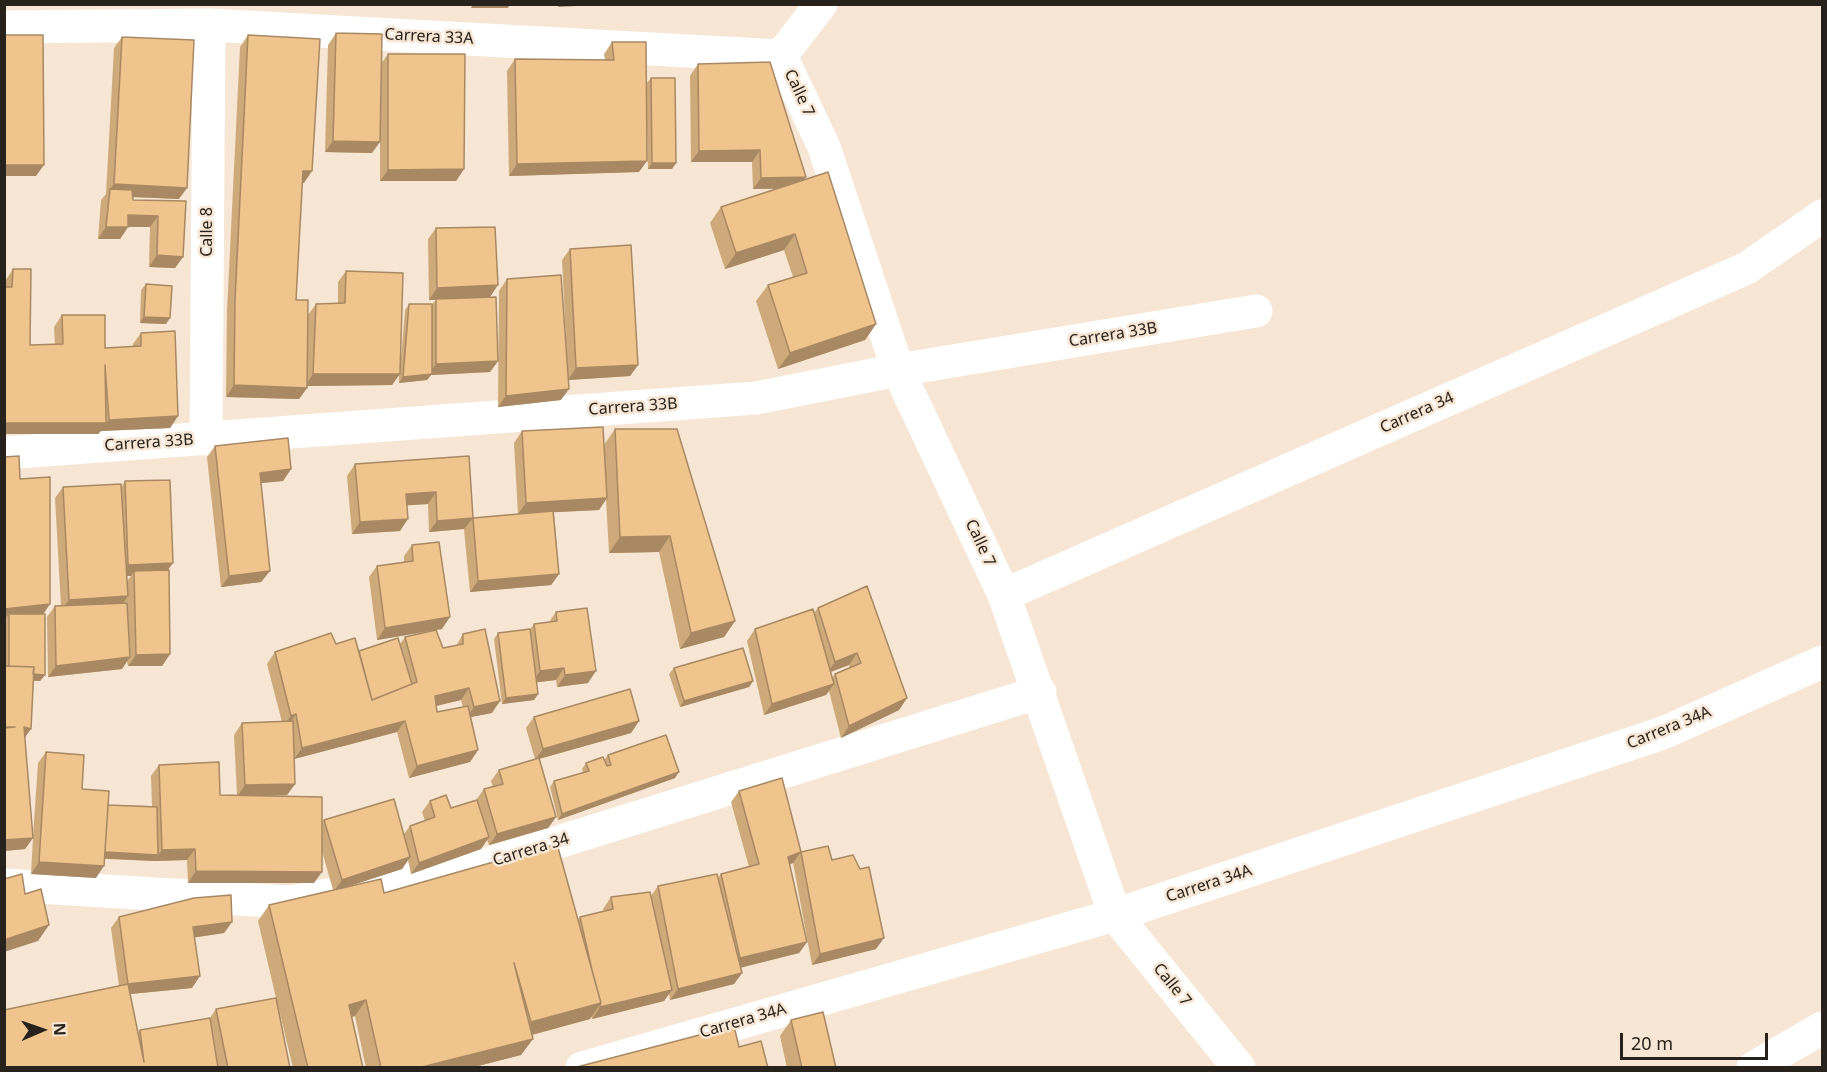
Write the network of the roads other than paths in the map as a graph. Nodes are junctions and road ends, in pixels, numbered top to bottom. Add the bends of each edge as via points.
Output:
1 (821, 4) edge
2 (209, 25) junction
3 (4, 27) edge
4 (782, 56) junction
5 (1822, 216) edge
6 (1256, 311) dead end
7 (898, 370) junction
8 (206, 439) junction
9 (4, 453) edge
10 (1004, 595) junction
11 (1822, 662) edge
12 (1040, 692) junction
13 (4, 885) edge
14 (1116, 915) junction
15 (1822, 1028) edge
16 (582, 1068) edge
17 (1239, 1068) edge
18 (1753, 1068) edge

1 - 4 street, Calle 7
2 - 3 street, Carrera 33A
2 - 4 street, Carrera 33A
2 - 8 street, Calle 8
4 - 7 street, Calle 7 via 824,147
5 - 10 street, Carrera 34 via 1747,268
6 - 7 street, Carrera 33B
7 - 8 street, Carrera 33B via 756,398
7 - 10 street, Calle 7
8 - 9 street, Carrera 33B
10 - 12 street, Calle 7
11 - 14 street, Carrera 34A via 1663,733
12 - 13 street, Carrera 34 via 478,867 291,903
12 - 14 street, Calle 7
14 - 16 street, Carrera 34A
14 - 17 street, Calle 7
15 - 18 street

